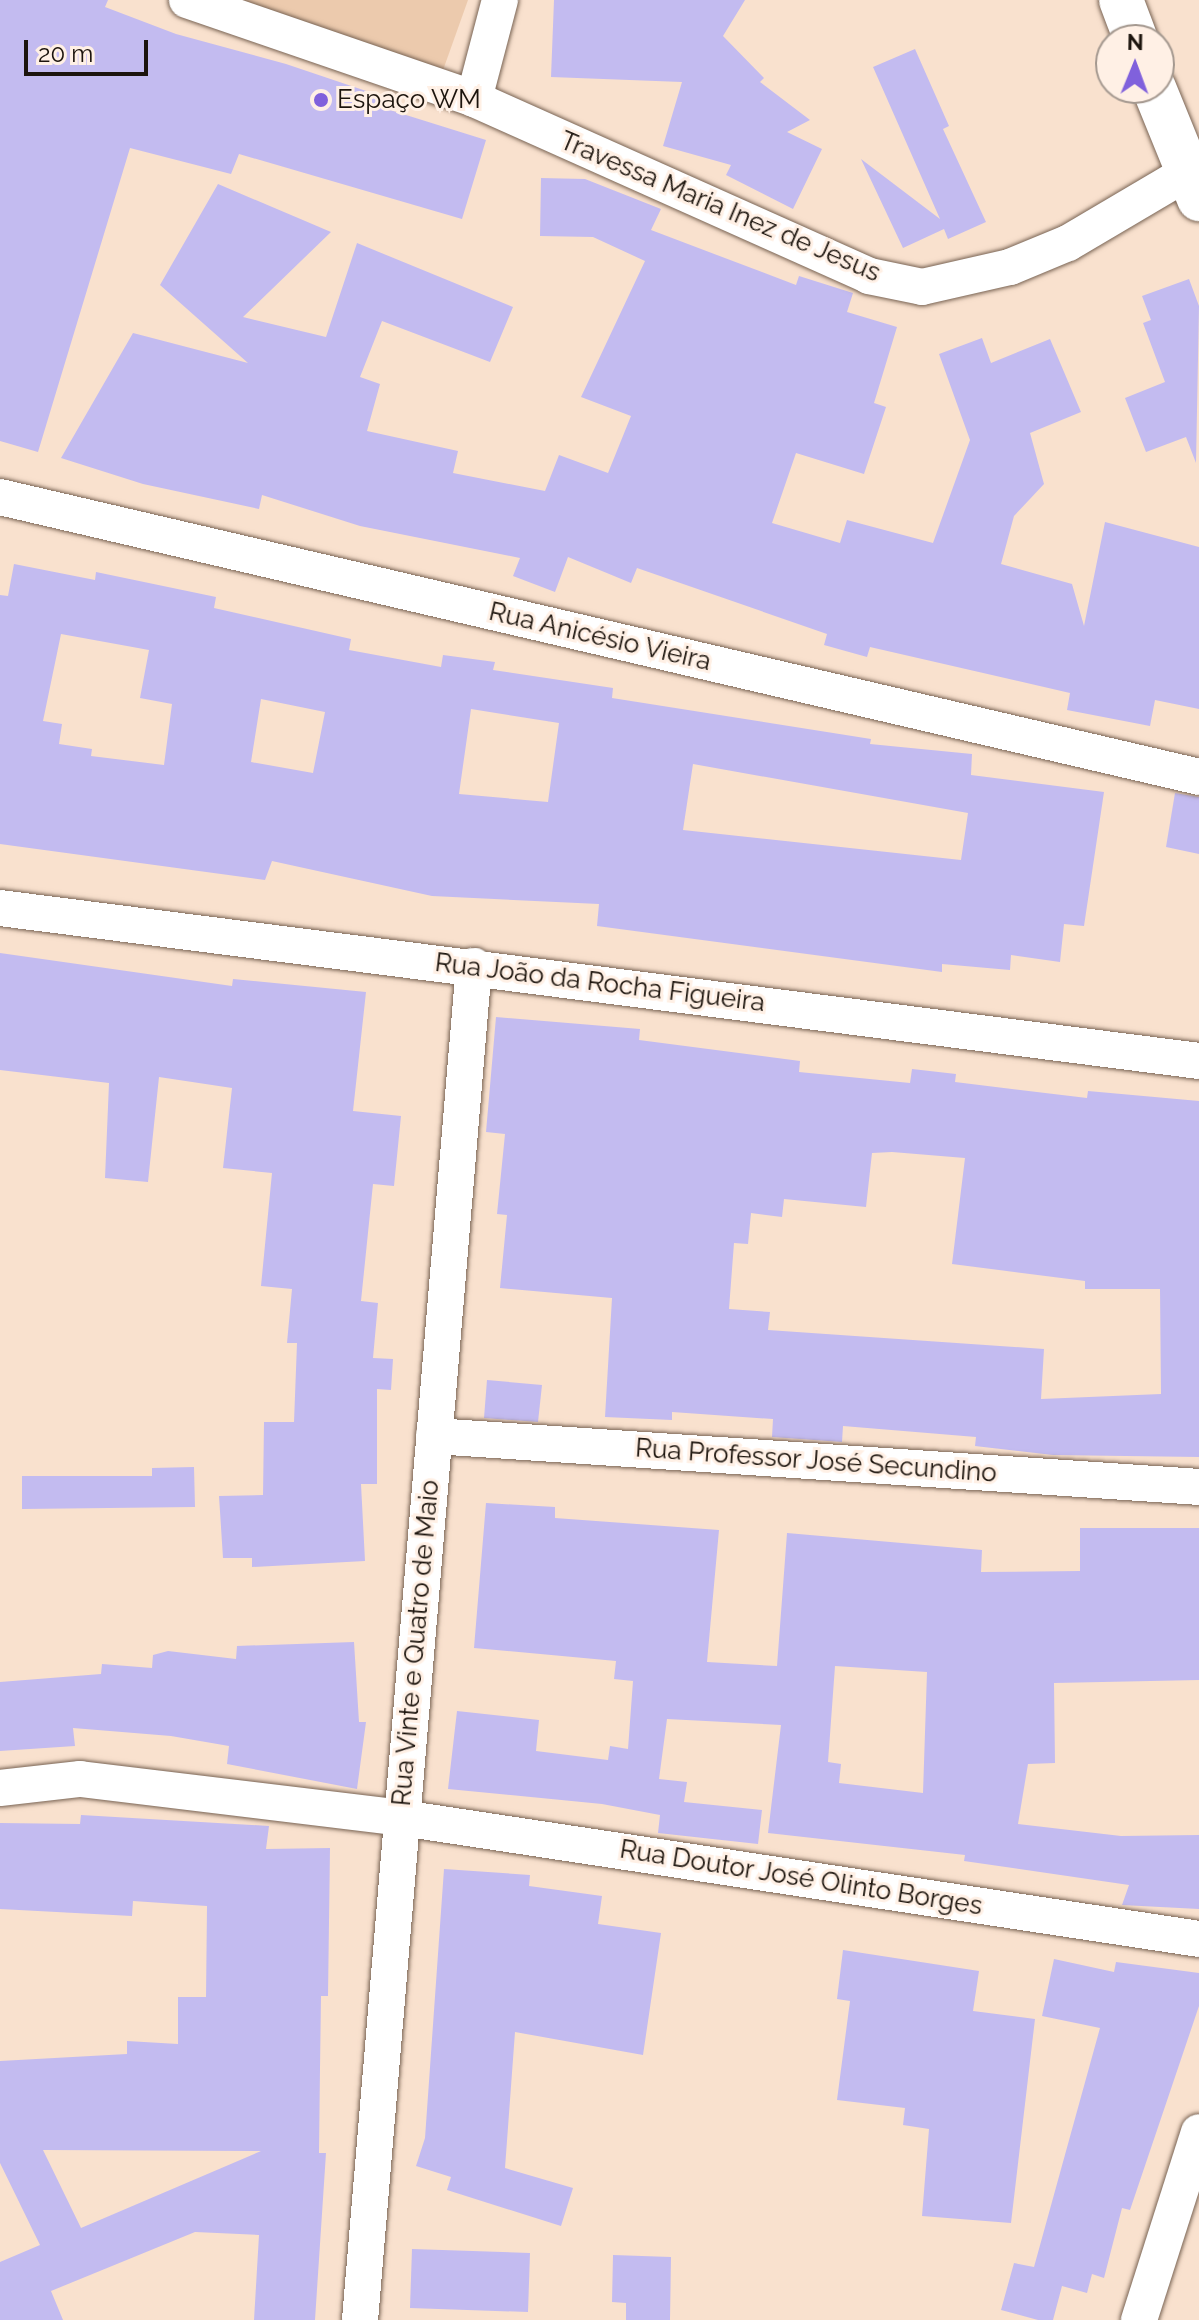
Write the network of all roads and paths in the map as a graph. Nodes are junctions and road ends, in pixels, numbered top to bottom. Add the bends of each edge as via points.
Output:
1 (187, 0) edge
2 (500, 0) edge
3 (1121, 0) edge
4 (1130, 24) edge
5 (474, 99) junction
6 (1160, 104) edge
7 (1193, 186) edge
8 (0, 497) edge
9 (1199, 777) edge
10 (0, 908) edge
11 (474, 966) junction
12 (1199, 1061) edge
13 (434, 1436) junction
14 (1199, 1487) edge
15 (0, 1788) edge
16 (402, 1818) junction
17 (1199, 1939) edge
18 (1199, 2132) edge
19 (360, 2320) edge
20 (1139, 2320) edge

1 - 5 street, Travessa Maria Inez de Jesus
2 - 5 street
3 - 4 street
5 - 7 street, Travessa Maria Inez de Jesus via 869,276 922,287 1010,267
6 - 7 street
8 - 9 street, Rua Anicésio Vieira
10 - 11 street, Rua João da Rocha Figueira
11 - 12 street, Rua João da Rocha Figueira
11 - 13 street, Rua Vinte e Quatro de Maio
13 - 14 street, Rua Professor José Secundino
13 - 16 street, Rua Vinte e Quatro de Maio
15 - 16 street, Rua Doutor José Olinto Borges via 80,1779
16 - 17 street, Rua Doutor José Olinto Borges
16 - 19 street, Rua Vinte e Quatro de Maio
18 - 20 street

